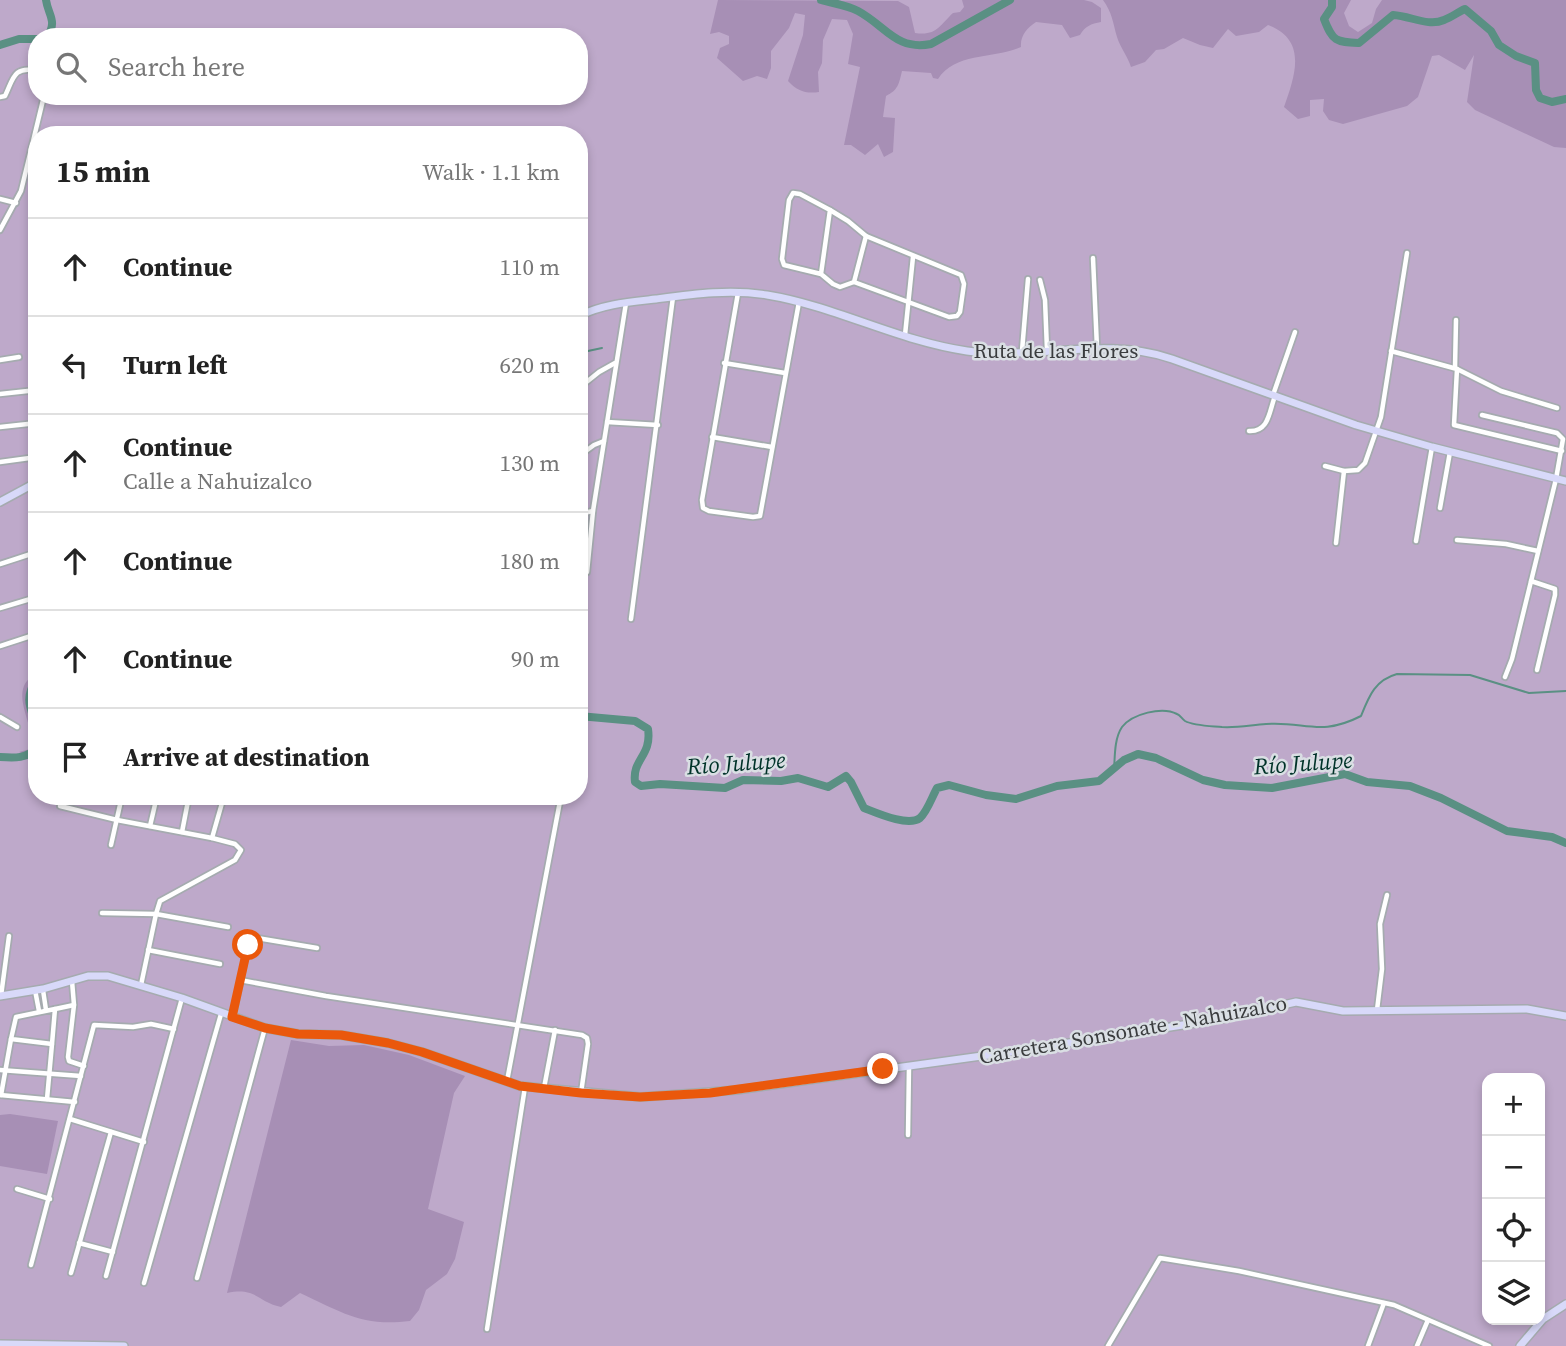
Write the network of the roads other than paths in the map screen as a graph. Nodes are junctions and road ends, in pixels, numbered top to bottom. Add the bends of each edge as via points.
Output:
1 (28, 70) edge
2 (0, 97) edge
3 (42, 105) edge
4 (37, 126) edge
5 (28, 167) edge
6 (0, 199) edge
7 (16, 203) junction
8 (830, 210) junction
9 (0, 230) edge
10 (866, 236) junction
11 (1407, 253) dead end
12 (914, 257) junction
13 (1093, 258) dead end
14 (821, 274) junction
15 (1028, 279) dead end
16 (1040, 280) dead end
17 (854, 282) junction
18 (738, 292) junction
19 (673, 296) junction
20 (909, 301) junction
21 (799, 302) junction
22 (626, 303) junction
23 (588, 312) edge
24 (1456, 320) dead end
25 (1295, 332) dead end
26 (905, 335) junction
27 (1097, 349) junction
28 (1047, 350) junction
29 (1022, 351) junction
30 (1391, 351) junction
31 (19, 357) dead end
32 (0, 360) edge
33 (615, 363) junction
34 (724, 363) junction
35 (1456, 369) junction
36 (785, 373) junction
37 (588, 381) edge
38 (28, 391) edge
39 (0, 394) edge
40 (1274, 395) junction
41 (1557, 408) dead end
42 (1482, 415) dead end
43 (607, 422) junction
44 (28, 424) edge
45 (658, 425) junction
46 (0, 427) edge
47 (1375, 430) junction
48 (1249, 431) dead end
49 (712, 437) junction
50 (604, 441) junction
51 (772, 446) junction
52 (1432, 447) junction
53 (1564, 448) edge
54 (588, 449) edge
55 (1450, 452) junction
56 (28, 458) edge
57 (0, 461) edge
58 (1325, 466) dead end
59 (1344, 471) junction
60 (1556, 479) junction
61 (1566, 481) edge
62 (28, 487) edge
63 (0, 502) edge
64 (1440, 508) dead end
65 (593, 512) junction
66 (588, 513) edge
67 (1457, 540) dead end
68 (1416, 541) dead end
69 (1336, 543) dead end
70 (1538, 551) junction
71 (28, 555) edge
72 (588, 562) edge
73 (0, 564) edge
74 (1531, 581) junction
75 (28, 600) edge
76 (0, 608) edge
77 (631, 619) dead end
78 (28, 637) edge
79 (0, 646) edge
80 (1537, 670) dead end
81 (1505, 677) dead end
82 (0, 717) edge
83 (17, 727) dead end
84 (120, 805) edge
85 (155, 805) edge
86 (187, 805) edge
87 (221, 805) edge
88 (559, 805) edge
89 (60, 806) dead end
90 (117, 820) junction
91 (150, 826) junction
92 (182, 832) junction
93 (212, 838) junction
94 (111, 845) dead end
95 (1387, 895) dead end
96 (102, 913) dead end
97 (156, 914) junction
98 (228, 927) dead end
99 (9, 936) dead end
100 (317, 948) dead end
101 (148, 950) junction
102 (220, 964) dead end
103 (240, 980) junction
104 (72, 981) junction
105 (141, 985) junction
106 (39, 989) junction
107 (1, 996) edge
108 (182, 998) junction
109 (74, 1005) junction
110 (55, 1009) junction
111 (46, 1010) junction
112 (39, 1011) junction
113 (1377, 1011) junction
114 (217, 1012) junction
115 (1566, 1016) edge
116 (232, 1017) junction
117 (519, 1024) junction
118 (265, 1028) junction
119 (174, 1029) junction
120 (555, 1030) junction
121 (11, 1040) junction
122 (52, 1044) junction
123 (84, 1066) junction
124 (909, 1066) junction
125 (3, 1070) edge
126 (49, 1074) junction
127 (82, 1076) junction
128 (507, 1082) junction
129 (525, 1087) junction
130 (544, 1090) junction
131 (581, 1093) junction
132 (1, 1095) edge
133 (47, 1099) junction
134 (75, 1102) junction
135 (70, 1119) junction
136 (111, 1132) junction
137 (908, 1135) dead end
138 (144, 1142) junction
139 (17, 1189) dead end
140 (50, 1199) junction
141 (79, 1243) junction
142 (113, 1252) junction
143 (31, 1265) dead end
144 (71, 1273) dead end
145 (106, 1276) dead end
146 (197, 1278) dead end
147 (144, 1283) dead end
148 (1384, 1303) junction
149 (1566, 1304) edge
150 (1428, 1320) junction
151 (487, 1329) dead end
152 (0, 1344) edge
153 (118, 1346) edge
154 (124, 1346) edge
155 (1108, 1346) edge
156 (1368, 1346) edge
157 (1417, 1346) edge
158 (1489, 1346) edge
159 (1520, 1346) edge

1 - 2 street via 17,72 5,96
3 - 4 street
5 - 7 street
6 - 7 street
7 - 9 street
8 - 10 street
8 - 14 street
8 - 14 street via 800,194 791,195 782,262
10 - 12 street
10 - 17 street
11 - 30 street
12 - 20 street
12 - 20 street via 958,272 964,284 957,316 948,317
13 - 27 street
14 - 17 street via 840,287
15 - 29 street
16 - 28 street
17 - 20 street
18 - 19 street, Ruta de las Flores
18 - 21 street, Ruta de las Flores
18 - 34 street
19 - 22 street, Ruta de las Flores
19 - 45 street
20 - 26 street
21 - 26 street, Ruta de las Flores
21 - 36 street
22 - 23 street, Ruta de las Flores
22 - 33 street
24 - 35 street
25 - 40 street
26 - 29 street, Ruta de las Flores via 968,351
27 - 28 street, Ruta de las Flores
27 - 40 street, Ruta de las Flores via 1155,353
28 - 29 street, Ruta de las Flores
30 - 35 street
30 - 47 street
31 - 32 street
33 - 37 street
33 - 43 street
34 - 36 street
34 - 49 street
35 - 41 street via 1502,391
35 - 53 street via 1454,425
36 - 51 street
38 - 39 street
40 - 47 street, Ruta de las Flores
40 - 48 street via 1264,427
42 - 53 street via 1557,433
43 - 45 street
43 - 50 street
44 - 46 street
45 - 77 street
47 - 52 street, Ruta de las Flores
47 - 59 street via 1363,468
49 - 51 street
49 - 51 street via 702,500 709,511 760,516
50 - 54 street
50 - 65 street
52 - 55 street, Ruta de las Flores
52 - 68 street
53 - 60 street
55 - 60 street, Ruta de las Flores
55 - 64 street
56 - 57 street
58 - 59 street
59 - 69 street
60 - 61 street, Ruta de las Flores
60 - 70 street
62 - 63 street
65 - 66 street
65 - 72 street
67 - 70 street
70 - 74 street
71 - 73 street
74 - 80 street via 1555,589
74 - 81 street
75 - 76 street
78 - 79 street
82 - 83 street
84 - 90 street
85 - 91 street
86 - 92 street
87 - 93 street
88 - 117 street
89 - 90 street
90 - 91 street
90 - 94 street
91 - 92 street
92 - 93 street
93 - 97 street via 239,846 240,855 160,901
95 - 113 street via 1380,924 1382,969
96 - 97 street
97 - 98 street
97 - 101 street
99 - 107 street
100 - 103 street via 251,939
101 - 102 street
101 - 105 street
103 - 116 street
103 - 117 street
104 - 105 street, Carretera Sonsonate - Nahuizalco via 100,975
104 - 106 street, Carretera Sonsonate - Nahuizalco
104 - 109 street
105 - 108 street, Carretera Sonsonate - Nahuizalco
106 - 107 street, Carretera Sonsonate - Nahuizalco
106 - 111 street
106 - 112 street
108 - 114 street, Carretera Sonsonate - Nahuizalco
108 - 119 street
109 - 110 street
109 - 123 street via 68,1057
110 - 111 street
110 - 122 street
111 - 112 street
112 - 121 street via 16,1017
113 - 115 street, Carretera Sonsonate - Nahuizalco via 1527,1009
113 - 124 street, Carretera Sonsonate - Nahuizalco via 1296,1003 1203,1022
114 - 116 street, Carretera Sonsonate - Nahuizalco
114 - 147 street
116 - 118 street, Carretera Sonsonate - Nahuizalco
117 - 120 street
117 - 128 street
118 - 128 street, Carretera Sonsonate - Nahuizalco via 388,1043
118 - 146 street
119 - 123 street via 151,1024 94,1025
119 - 138 street
120 - 130 street
120 - 131 street via 587,1038
121 - 122 street
121 - 125 street
122 - 126 street
123 - 127 street
124 - 131 street, Carretera Sonsonate - Nahuizalco via 710,1093 628,1097
124 - 137 street
125 - 126 street
125 - 132 street
126 - 127 street
126 - 133 street
127 - 134 street
128 - 129 street, Carretera Sonsonate - Nahuizalco
129 - 130 street, Carretera Sonsonate - Nahuizalco
129 - 151 street
130 - 131 street, Carretera Sonsonate - Nahuizalco
132 - 133 street
133 - 134 street
134 - 135 street
135 - 136 street
135 - 140 street
136 - 138 street
136 - 141 street
138 - 142 street
139 - 140 street
140 - 143 street
141 - 142 street
141 - 144 street
142 - 145 street
148 - 150 street
148 - 155 street via 1160,1258
148 - 156 street
149 - 159 street via 1543,1319
150 - 157 street
150 - 158 street
152 - 153 street
153 - 154 street

